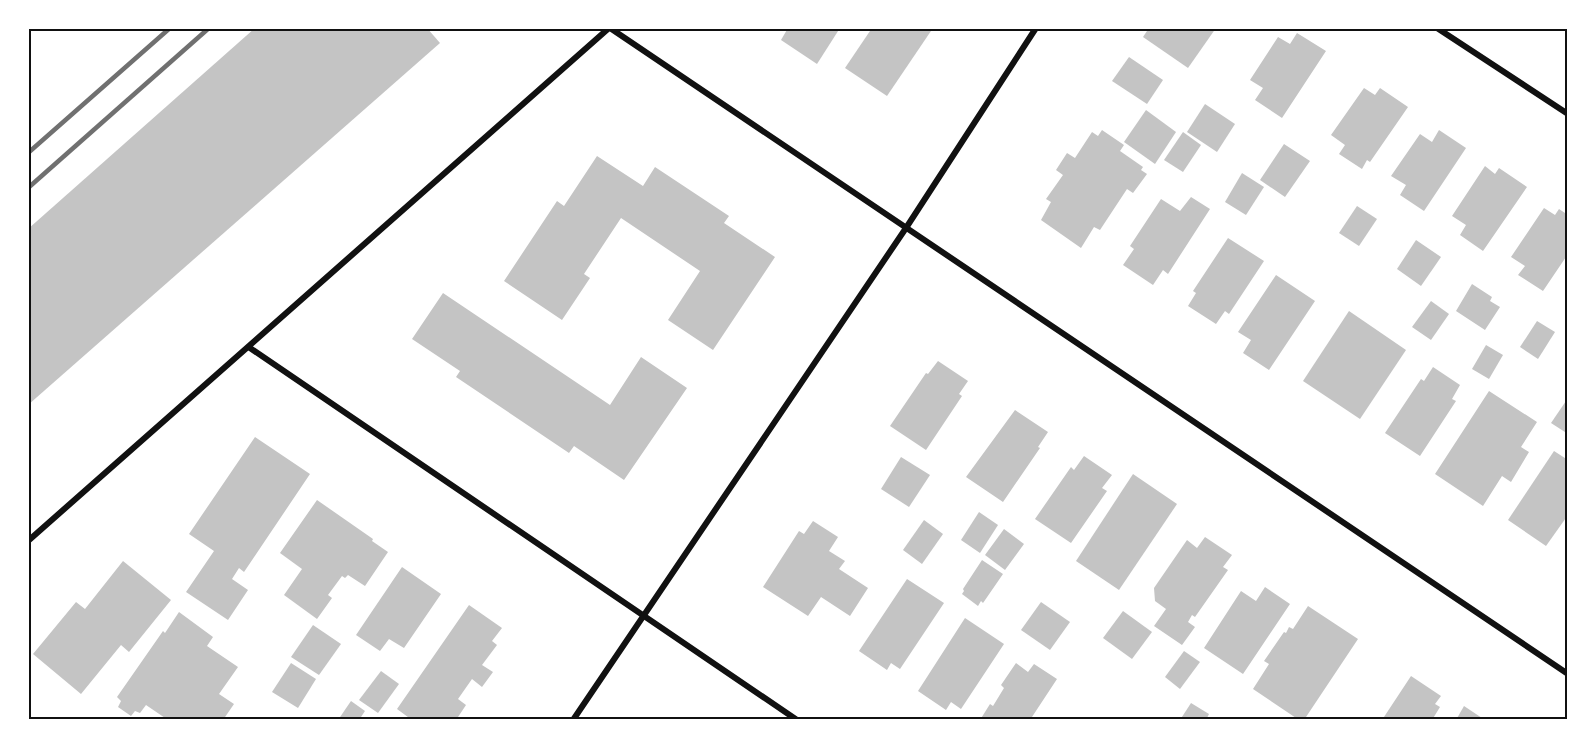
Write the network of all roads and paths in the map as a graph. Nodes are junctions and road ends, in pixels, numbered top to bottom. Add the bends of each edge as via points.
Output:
1 (610, 28) edge
2 (1036, 28) edge
3 (1437, 28) edge
4 (1568, 114) edge
5 (906, 228) junction
6 (250, 348) junction
7 (28, 541) edge
8 (644, 616) junction
9 (1568, 674) edge
10 (573, 720) edge
11 (797, 720) edge

1 - 5 street
1 - 6 street
2 - 5 street
3 - 4 street
5 - 8 street
5 - 9 street
6 - 7 street
6 - 8 street
8 - 10 street
8 - 11 street

